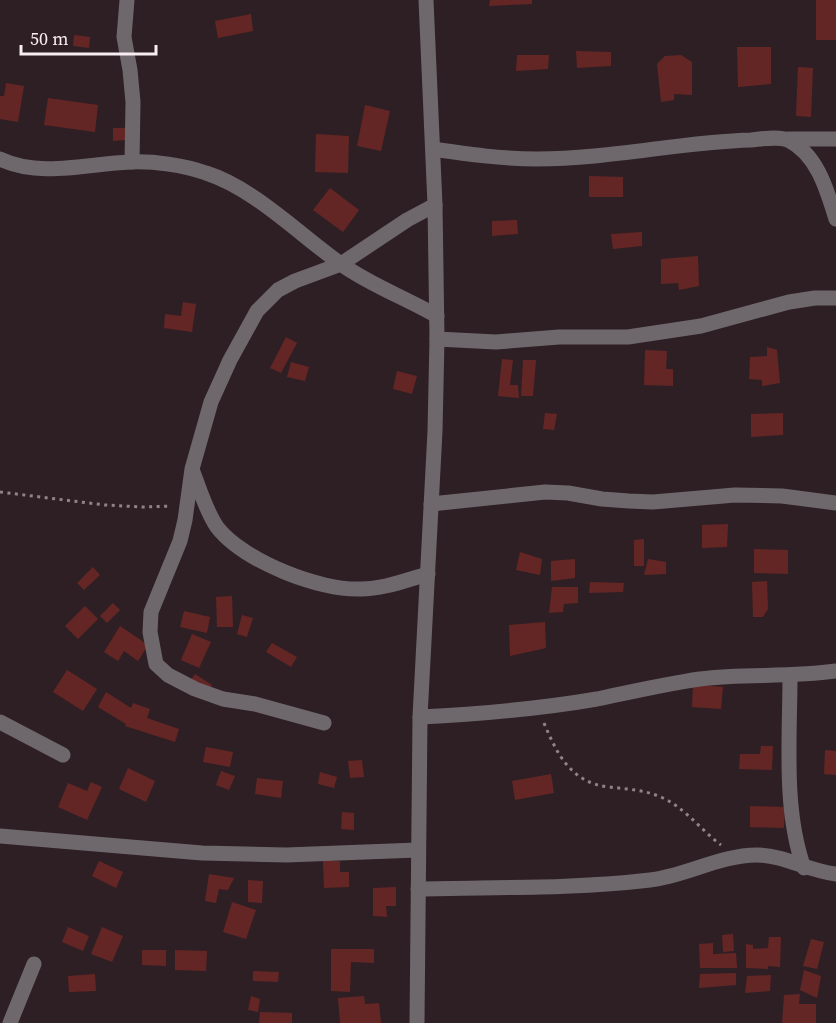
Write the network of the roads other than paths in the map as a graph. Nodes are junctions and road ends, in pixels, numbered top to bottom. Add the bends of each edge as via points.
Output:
1 (127, 0) edge
2 (426, 0) edge
3 (785, 139) junction
4 (836, 139) edge
5 (433, 149) junction
6 (0, 159) edge
7 (132, 162) junction
8 (435, 205) junction
9 (836, 219) edge
10 (341, 264) junction
11 (836, 298) edge
12 (437, 316) junction
13 (437, 339) junction
14 (192, 469) junction
15 (836, 503) edge
16 (431, 504) junction
17 (428, 574) junction
18 (836, 671) edge
19 (790, 676) junction
20 (420, 717) junction
21 (0, 723) edge
22 (324, 723) dead end
23 (63, 755) dead end
24 (0, 836) edge
25 (418, 850) junction
26 (804, 868) junction
27 (836, 874) edge
28 (418, 889) junction
29 (34, 964) dead end
30 (10, 1023) edge
31 (417, 1023) edge

1 - 7 street via 123,37 133,102
2 - 5 street
3 - 4 street
3 - 5 street via 538,159
3 - 9 street via 804,150 816,166
5 - 8 street
6 - 7 street via 34,170
7 - 10 street via 206,172 233,184
8 - 10 street
8 - 12 street
10 - 12 street
10 - 14 street via 278,290 257,311 211,402
11 - 13 street via 789,302 701,326 628,336 496,342
12 - 13 street
13 - 16 street
14 - 17 street via 218,527 233,542 282,571 307,581 360,590
14 - 22 street via 180,541 152,612 150,632 156,664 168,675 223,699
15 - 16 street via 735,495 637,501 545,492
16 - 17 street
17 - 20 street
18 - 19 street
19 - 20 street via 702,679 538,707
19 - 26 street via 794,833
20 - 25 street
21 - 23 street
24 - 25 street via 202,853 286,855
25 - 28 street
26 - 27 street
26 - 28 street via 773,856 737,856 653,880
28 - 31 street
29 - 30 street

